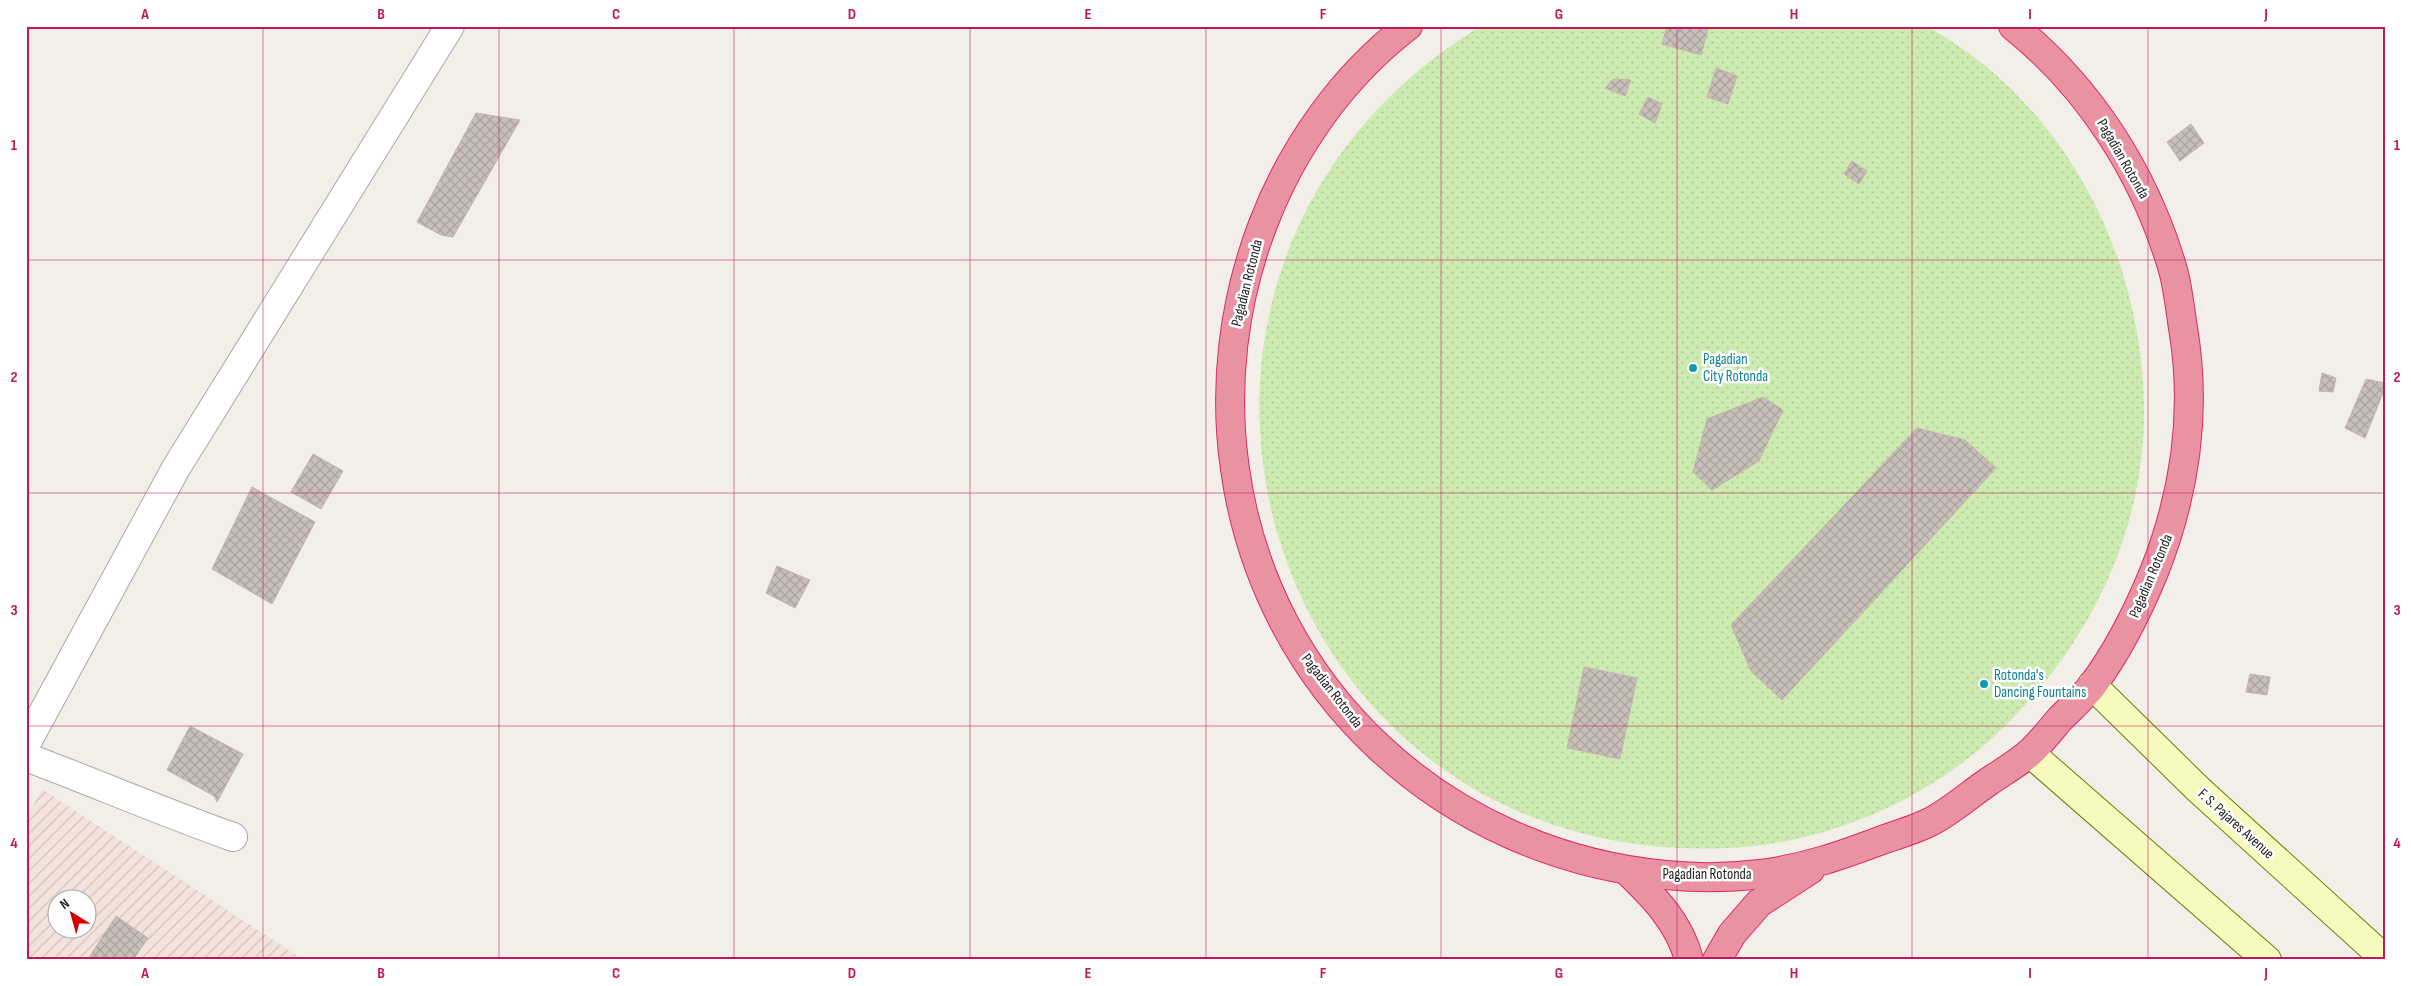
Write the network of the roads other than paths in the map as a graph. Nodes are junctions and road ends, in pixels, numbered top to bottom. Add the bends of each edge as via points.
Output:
1 (450, 26) edge
2 (1408, 26) edge
3 (2013, 26) edge
4 (2092, 685) junction
5 (26, 744) edge
6 (2030, 753) junction
7 (26, 757) edge
8 (233, 837) dead end
9 (1820, 864) junction
10 (1627, 871) junction
11 (1689, 960) edge
12 (1717, 960) edge
13 (2267, 960) edge
14 (2385, 960) edge

1 - 5 street via 176,468
2 - 10 highway, Pagadian Rotonda via 1347,84 1309,134 1277,190 1253,249 1237,311 1229,373 1230,436 1239,499 1256,561 1281,618 1314,672 1353,722 1386,754 1450,803 1506,834 1565,856
3 - 4 highway, Pagadian Rotonda via 2044,51 2100,117 2144,191 2174,273 2188,358 2187,445 2170,530 2138,611
4 - 6 highway, Pagadian Rotonda
4 - 14 main road, F. S. Pajares Avenue via 2198,789
6 - 9 highway, Pagadian Rotonda via 1932,822
6 - 13 main road
7 - 8 street
9 - 10 highway, Pagadian Rotonda via 1747,875 1691,877
9 - 12 highway via 1759,904 1732,934
10 - 11 highway via 1658,901 1677,930

